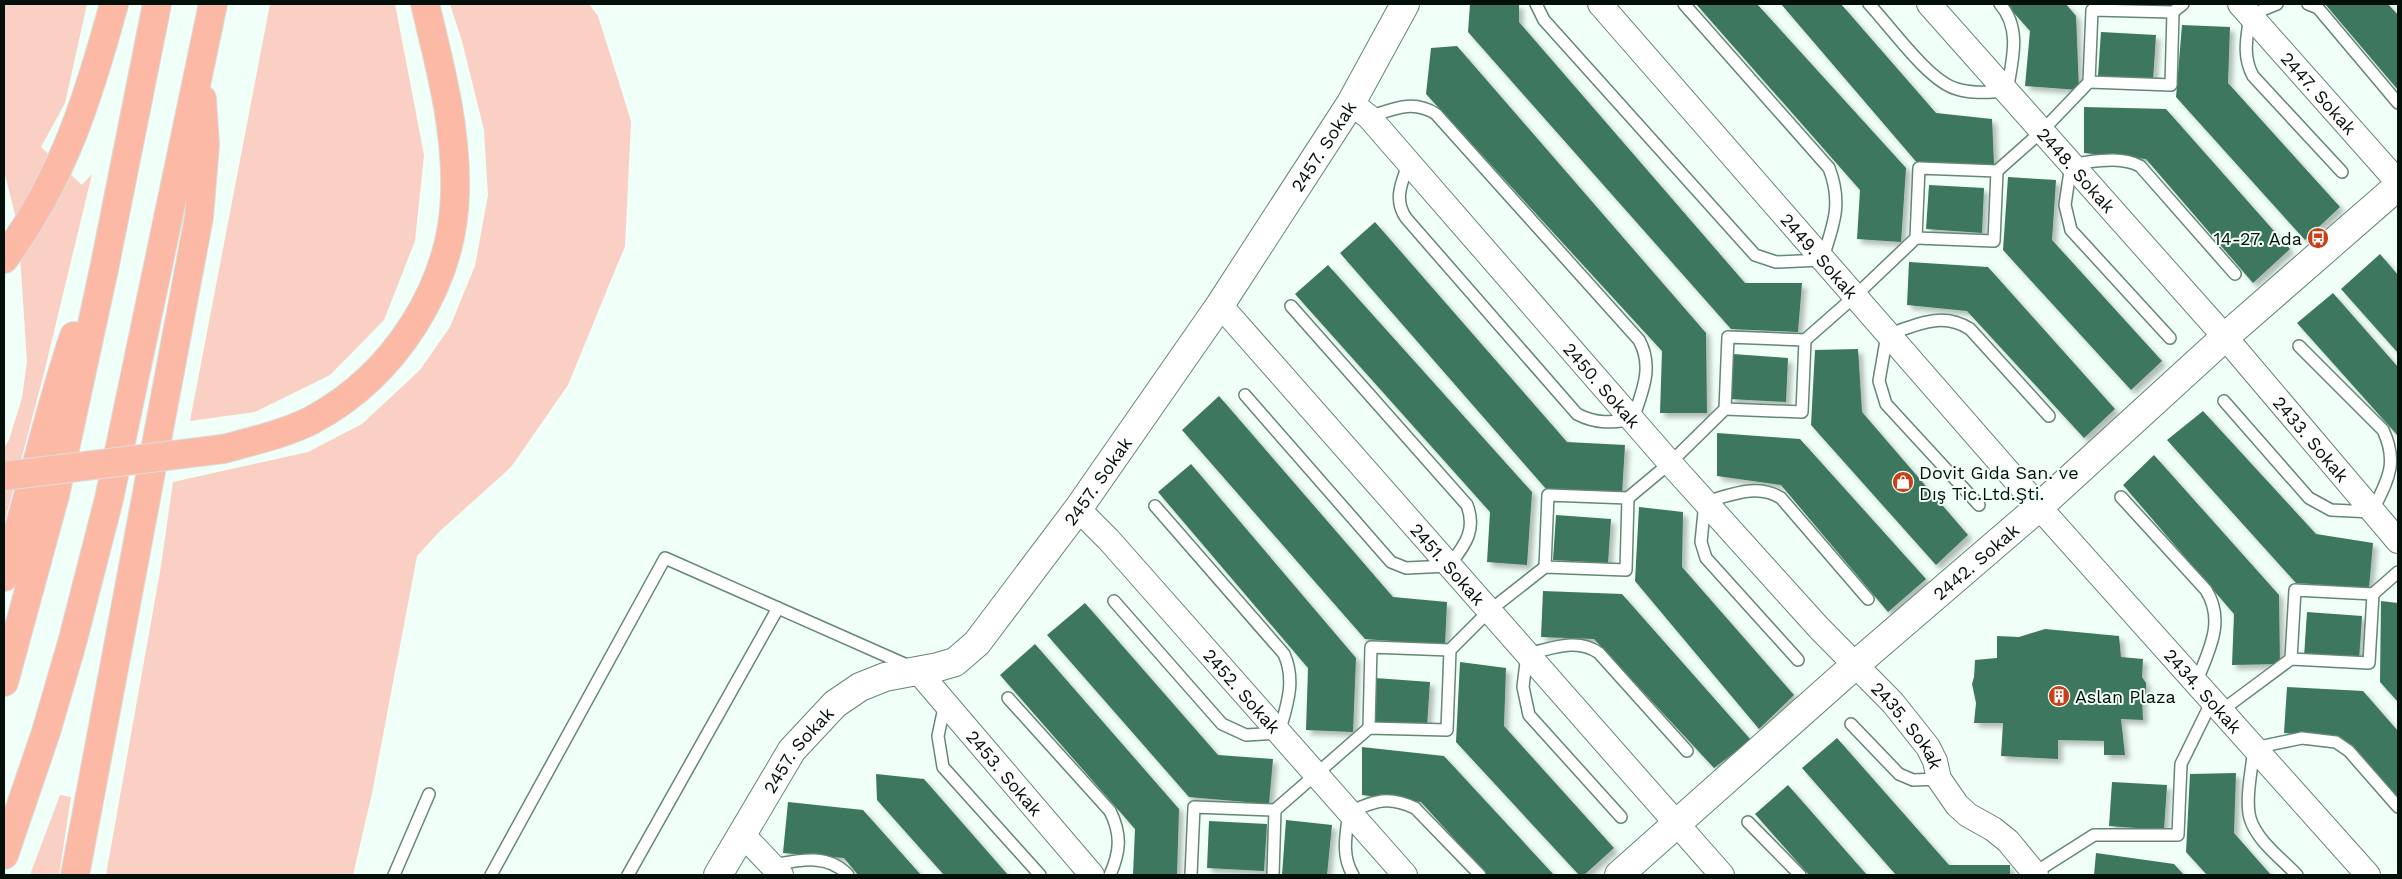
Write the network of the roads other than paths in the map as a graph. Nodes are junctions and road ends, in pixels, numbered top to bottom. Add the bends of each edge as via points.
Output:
1 (114, 4) edge
2 (157, 4) edge
3 (213, 4) edge
4 (425, 4) edge
5 (1405, 4) edge
6 (1536, 4) edge
7 (1600, 4) edge
8 (1684, 4) edge
9 (1869, 4) edge
10 (1929, 4) edge
11 (2000, 4) edge
12 (2183, 4) edge
13 (2277, 4) edge
14 (2308, 4) edge
15 (2245, 10) edge
16 (2173, 12) junction
17 (200, 69) junction
18 (2089, 82) junction
19 (2007, 91) junction
20 (2398, 103) edge
21 (1360, 110) junction
22 (2042, 131) junction
23 (1409, 162) junction
24 (2071, 164) junction
25 (1997, 171) junction
26 (2342, 172) dead end
27 (2398, 182) edge
28 (2398, 186) edge
29 (1916, 238) junction
30 (4, 259) edge
31 (1822, 260) junction
32 (104, 269) junction
33 (2235, 274) dead end
34 (1854, 297) junction
35 (1220, 304) junction
36 (1291, 306) dead end
37 (1888, 335) junction
38 (2225, 337) junction
39 (2170, 338) dead end
40 (1805, 340) junction
41 (2299, 346) dead end
42 (1245, 395) dead end
43 (2224, 401) dead end
44 (1725, 409) junction
45 (2049, 416) dead end
46 (1633, 420) junction
47 (1670, 463) junction
48 (4, 476) edge
49 (2121, 496) dead end
50 (1628, 498) junction
51 (1705, 502) junction
52 (1979, 505) dead end
53 (1155, 506) dead end
54 (2039, 507) junction
55 (1078, 508) junction
56 (2372, 512) junction
57 (2398, 541) edge
58 (1450, 566) junction
59 (1545, 567) junction
60 (2398, 572) edge
61 (4, 577) edge
62 (2373, 594) junction
63 (1868, 599) dead end
64 (1114, 602) dead end
65 (778, 608) junction
66 (1489, 611) junction
67 (1450, 650) junction
68 (1527, 654) junction
69 (2291, 659) junction
70 (1798, 660) dead end
71 (1854, 666) junction
72 (917, 670) junction
73 (4, 682) edge
74 (2196, 683) junction
75 (1008, 698) dead end
76 (945, 703) junction
77 (2216, 706) junction
78 (1851, 724) dead end
79 (1369, 728) junction
80 (1279, 733) junction
81 (2254, 748) junction
82 (1687, 751) dead end
83 (1316, 775) junction
84 (1939, 779) junction
85 (429, 794) dead end
86 (2398, 807) edge
87 (1274, 810) junction
88 (1349, 812) junction
89 (1622, 817) dead end
90 (1748, 822) dead end
91 (1676, 824) junction
92 (742, 834) junction
93 (4, 855) edge
94 (777, 870) edge
95 (2035, 874) edge
96 (75, 875) edge
97 (394, 875) edge
98 (491, 875) edge
99 (628, 875) edge
100 (718, 875) edge
101 (848, 875) edge
102 (1040, 875) edge
103 (1092, 875) edge
104 (1110, 875) edge
105 (1191, 875) edge
106 (1272, 875) edge
107 (1353, 875) edge
108 (1405, 875) edge
109 (1480, 875) edge
110 (1619, 875) edge
111 (1722, 875) edge
112 (1800, 875) edge
113 (2296, 875) edge
114 (2368, 875) edge

1 - 30 highway via 85,104 64,159
2 - 32 highway
3 - 17 highway
4 - 48 highway, bridge via 448,105 454,176 452,229 438,279 422,312 401,342 360,387 311,421 286,430 223,448
5 - 21 street, 2457. Sokak
6 - 31 lane via 1544,20 1755,255 1786,262
7 - 31 street, 2449. Sokak
8 - 31 lane via 1829,168 1837,205
9 - 19 lane via 1937,80 1965,91
10 - 19 street, 2448. Sokak
11 - 19 lane via 2010,20 2014,39
12 - 16 lane
13 - 15 lane
14 - 20 lane via 2318,8
15 - 26 lane via 2247,61 2253,76
15 - 27 street, 2447. Sokak
16 - 18 lane via 2092,10
16 - 18 lane via 2171,85
17 - 93 highway via 109,499 72,643
17 - 96 highway via 205,145 199,217
18 - 22 lane
19 - 22 street, 2448. Sokak
21 - 23 street, 2450. Sokak
21 - 35 street, 2457. Sokak
21 - 46 lane via 1410,105 1436,114 1639,340 1648,369
22 - 24 street, 2448. Sokak
22 - 25 lane
23 - 46 street, 2450. Sokak
23 - 46 lane via 1398,196 1402,212 1412,225 1578,414 1606,423
24 - 33 lane via 2126,160 2140,166
24 - 38 street, 2448. Sokak
24 - 39 lane via 2065,205 2071,230
25 - 29 lane via 1994,241
25 - 29 lane via 1918,168
28 - 38 street, 2442. Sokak
29 - 34 lane
31 - 34 street, 2449. Sokak
32 - 61 highway via 78,326 57,388
32 - 73 highway via 55,495
34 - 37 street, 2449. Sokak
34 - 40 lane
35 - 55 street, 2457. Sokak
35 - 58 street, 2451. Sokak
36 - 58 lane via 1467,505 1472,521 1471,532
37 - 45 lane via 1932,320 1945,319 1970,328
37 - 52 lane via 1879,381 1886,404
37 - 54 street, 2449. Sokak
38 - 54 street, 2442. Sokak
38 - 56 street, 2433. Sokak
40 - 44 lane via 1728,337
40 - 44 lane via 1802,412
41 - 56 lane via 2383,430 2388,441 2389,478
42 - 58 lane via 1391,562 1406,568
43 - 56 lane via 2309,498 2331,510
44 - 47 lane
46 - 47 street, 2450. Sokak
47 - 50 lane
47 - 51 street, 2450. Sokak
49 - 74 lane via 2212,600 2216,611 2215,630
50 - 59 lane via 1548,495
50 - 59 lane via 1626,570
51 - 63 lane via 1746,491 1758,490 1776,495
51 - 70 lane via 1701,542 1706,558
51 - 71 street, 2450. Sokak
53 - 80 lane via 1284,654 1291,672 1291,684
54 - 71 street, 2442. Sokak
54 - 74 street, 2434. Sokak
55 - 72 street, 2457. Sokak via 977,643 955,662
55 - 80 street, 2452. Sokak
56 - 57 street, 2433. Sokak
58 - 66 street, 2451. Sokak
59 - 66 lane
60 - 62 lane
62 - 69 lane via 2295,590
62 - 69 lane via 2369,663
64 - 80 lane via 1222,724 1246,735
65 - 72 lane
65 - 98 lane via 665,558
65 - 99 lane
66 - 67 lane
66 - 68 street, 2451. Sokak
67 - 79 lane via 1447,730
67 - 79 lane via 1371,647
68 - 82 lane via 1574,644 1592,648
68 - 89 lane via 1523,687 1530,715
68 - 91 street, 2451. Sokak
69 - 77 lane
71 - 84 street, 2435. Sokak via 1893,703 1928,747
71 - 91 street, 2442. Sokak
72 - 76 street, 2453. Sokak
72 - 92 street, 2457. Sokak via 860,687 835,704 792,750
74 - 77 street, 2434. Sokak
75 - 104 lane via 1110,811 1120,843
76 - 102 lane via 938,736 943,767
76 - 103 street, 2453. Sokak
77 - 81 street, 2434. Sokak
77 - 95 lane via 2181,764 2178,835 2094,835
78 - 84 lane via 1899,774 1913,780
79 - 83 lane
80 - 83 street, 2452. Sokak
81 - 86 lane via 2302,738 2336,742 2349,751
81 - 113 lane via 2250,819 2259,834
81 - 114 street, 2434. Sokak
83 - 87 lane
83 - 88 street, 2452. Sokak
84 - 95 street, 2435. Sokak via 1957,805 2008,842
85 - 97 lane
87 - 105 lane via 1194,807
87 - 106 lane
88 - 107 lane via 1345,851
88 - 108 street, 2452. Sokak
88 - 109 lane via 1376,801 1406,803 1416,808
90 - 112 lane
91 - 110 street, 2442. Sokak
91 - 111 street, 2451. Sokak
92 - 94 street
92 - 100 street, 2457. Sokak
94 - 101 lane via 815,860 834,865

